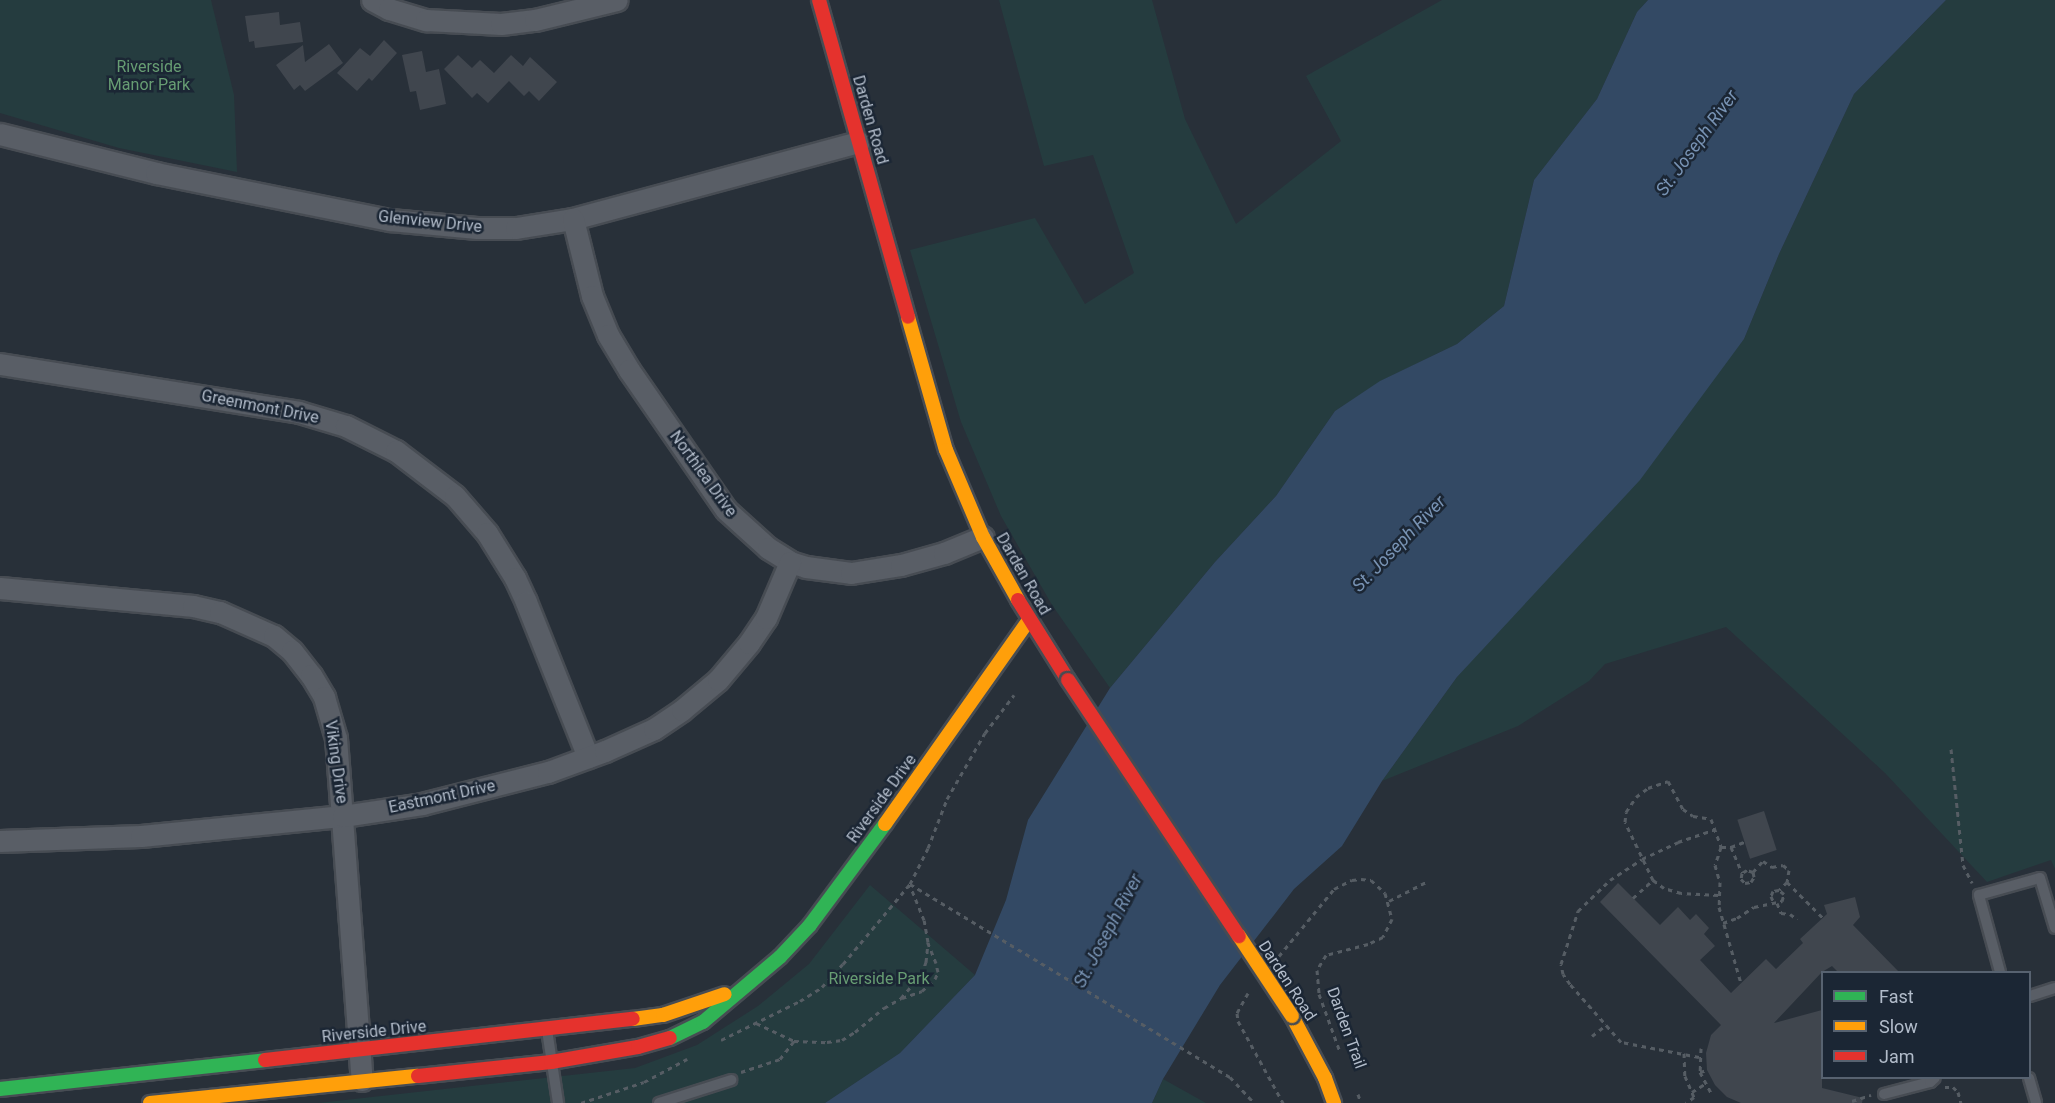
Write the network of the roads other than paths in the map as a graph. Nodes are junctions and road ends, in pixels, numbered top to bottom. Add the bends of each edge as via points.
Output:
1 (372, 0) edge
2 (617, 0) edge
3 (819, 0) edge
4 (560, 7) edge
5 (0, 134) edge
6 (859, 142) junction
7 (573, 219) junction
8 (0, 364) edge
9 (983, 537) junction
10 (790, 562) junction
11 (0, 588) edge
12 (1029, 620) junction
13 (588, 757) junction
14 (343, 816) junction
15 (0, 841) edge
16 (2055, 928) edge
17 (2000, 971) edge
18 (747, 986) junction
19 (2055, 988) edge
20 (2031, 996) edge
21 (547, 1029) junction
22 (360, 1050) junction
23 (551, 1062) junction
24 (1933, 1079) edge
25 (2030, 1079) edge
26 (362, 1080) junction
27 (731, 1080) road end
28 (0, 1089) edge
29 (1884, 1094) road end
30 (150, 1103) edge
31 (558, 1103) edge
32 (659, 1103) edge
33 (1335, 1103) edge
34 (2036, 1103) edge

1 - 4 street via 426,20 464,24 501,24
2 - 4 street
3 - 6 street, Darden Road
5 - 7 street, Glenview Drive via 156,173 390,220 516,228
6 - 7 street, Glenview Drive
6 - 9 street, Darden Road via 946,450
7 - 10 street, Northlea Drive via 592,296 628,370 726,510 768,548
8 - 13 street, Greenmont Drive via 299,412 346,426 396,451 435,477 487,533 515,578
9 - 10 street, Northlea Drive via 944,554 877,570 833,572
9 - 12 street, Darden Road
10 - 13 street, Eastmont Drive via 766,618 718,680 654,729
11 - 14 street, Viking Drive via 193,606 220,612 274,636 292,651 324,697 336,738
12 - 18 street, Riverside Drive via 810,925
12 - 33 street, Darden Road, bridge via 1292,1016
13 - 14 street, Eastmont Drive via 466,794
14 - 15 street, Eastmont Drive via 141,836
14 - 22 street, Viking Drive
16 - 17 lane via 2040,878 1979,895
18 - 21 street, Riverside Drive via 663,1015
18 - 23 street, Riverside Drive via 703,1022 673,1036 638,1047
19 - 20 lane
21 - 22 street, Riverside Drive
21 - 23 lane
22 - 26 street, Viking Drive
22 - 28 street, Riverside Drive
23 - 26 street, Riverside Drive
23 - 31 lane
24 - 29 lane
25 - 34 lane
26 - 30 street, Riverside Drive
27 - 32 lane

